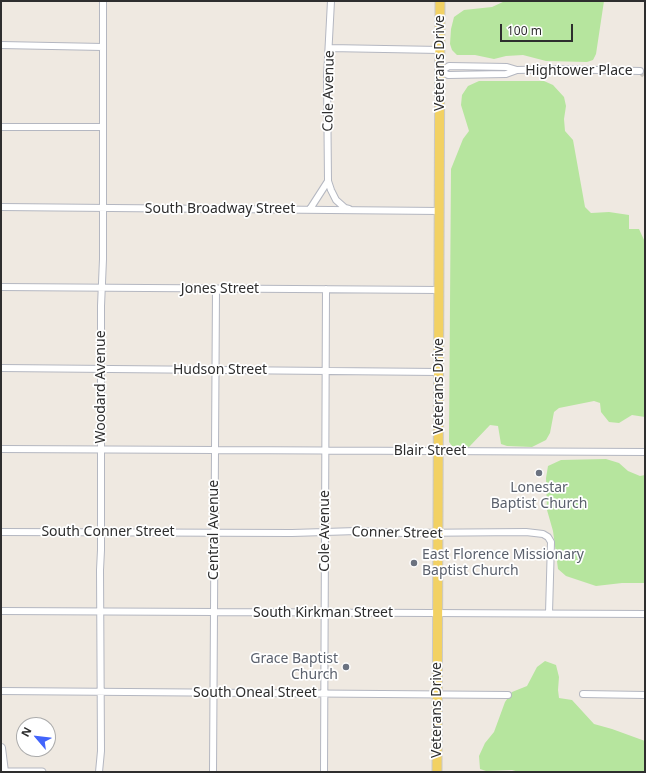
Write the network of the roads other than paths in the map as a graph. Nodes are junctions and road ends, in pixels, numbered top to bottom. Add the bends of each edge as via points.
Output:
1 (103, 1) edge
2 (331, 1) edge
3 (440, 1) edge
4 (1, 45) edge
5 (103, 47) junction
6 (329, 48) junction
7 (440, 50) junction
8 (441, 71) junction
9 (640, 71) tunnel mouth
10 (1, 127) edge
11 (103, 127) junction
12 (328, 181) junction
13 (1, 207) edge
14 (103, 208) junction
15 (310, 209) junction
16 (353, 210) junction
17 (440, 210) junction
18 (1, 287) edge
19 (101, 288) junction
20 (216, 288) junction
21 (326, 289) junction
22 (439, 290) junction
23 (1, 368) edge
24 (102, 369) junction
25 (216, 370) junction
26 (326, 371) junction
27 (439, 372) junction
28 (1, 449) edge
29 (100, 449) junction
30 (215, 449) junction
31 (325, 450) junction
32 (438, 451) junction
33 (645, 452) edge
34 (1, 532) edge
35 (100, 532) junction
36 (214, 533) junction
37 (325, 533) junction
38 (438, 533) junction
39 (1, 611) edge
40 (100, 612) junction
41 (214, 612) junction
42 (325, 613) junction
43 (438, 613) junction
44 (549, 614) junction
45 (645, 614) edge
46 (1, 691) edge
47 (100, 692) junction
48 (213, 693) junction
49 (324, 694) junction
50 (583, 694) dead end
51 (438, 695) junction
52 (645, 695) edge
53 (508, 696) dead end
54 (1, 748) edge
55 (3, 772) edge
56 (42, 772) edge
57 (99, 772) edge
58 (213, 772) edge
59 (324, 772) edge
60 (437, 772) edge

1 - 5 street, Woodard Avenue
2 - 6 street, Cole Avenue
3 - 7 main road, Veterans Drive
4 - 5 street
5 - 11 street, Woodard Avenue
6 - 7 street
6 - 12 street, Cole Avenue
7 - 8 main road, Veterans Drive
8 - 9 street, Hightower Place via 448,75 506,74 517,70 556,69
8 - 17 main road, Veterans Drive
10 - 11 street
11 - 14 street, Woodard Avenue
12 - 15 street
12 - 16 street, Cole Avenue via 336,200 345,208
13 - 14 street, South Broadway Street
14 - 15 street, South Broadway Street
14 - 19 street, Woodard Avenue
15 - 16 street, South Broadway Street
16 - 17 street, South Broadway Street
17 - 22 main road, Veterans Drive
18 - 19 street, Jones Street
19 - 20 street, Jones Street
19 - 24 street, Woodard Avenue
20 - 21 street, Jones Street
20 - 25 street, Central Avenue
21 - 22 street, Jones Street
21 - 26 street, Cole Avenue
22 - 27 main road, Veterans Drive
23 - 24 street, Hudson Street
24 - 25 street, Hudson Street
24 - 29 street, Woodard Avenue
25 - 26 street, Hudson Street
25 - 30 street, Central Avenue
26 - 27 street, Hudson Street
26 - 31 street, Cole Avenue
27 - 32 main road, Veterans Drive
28 - 29 street, Blair Street
29 - 30 street, Blair Street
29 - 35 street, Woodard Avenue
30 - 31 street, Blair Street
30 - 36 street, Central Avenue
31 - 32 street, Blair Street
31 - 37 street, Cole Avenue
32 - 33 street, Blair Street
32 - 38 main road, Veterans Drive
34 - 35 street, South Conner Street
35 - 36 street, South Conner Street
35 - 40 street, Woodard Avenue
36 - 37 street, Conner Street
36 - 41 street, Central Avenue
37 - 38 street, Conner Street
37 - 42 street, Cole Avenue
38 - 43 main road, Veterans Drive
38 - 44 street, Conner Street via 526,532 548,537 551,542
39 - 40 street, South Kirkman Street
40 - 41 street, South Kirkman Street
40 - 47 street, Woodard Avenue
41 - 42 street, South Kirkman Street
41 - 48 street, Central Avenue
42 - 43 street, South Kirkman Street
42 - 49 street, Cole Avenue
43 - 44 street, South Kirkman Street
43 - 51 main road, Veterans Drive
44 - 45 street, South Kirkman Street
46 - 47 street, South Oneal Street
47 - 48 street, South Oneal Street
47 - 57 street, Woodard Avenue
48 - 49 street, South Oneal Street
48 - 58 street, Central Avenue
49 - 51 street, South Oneal Street
49 - 59 street, Cole Avenue
50 - 52 street
51 - 53 street, South Oneal Street
51 - 60 main road, Veterans Drive
54 - 55 main road
55 - 56 street

